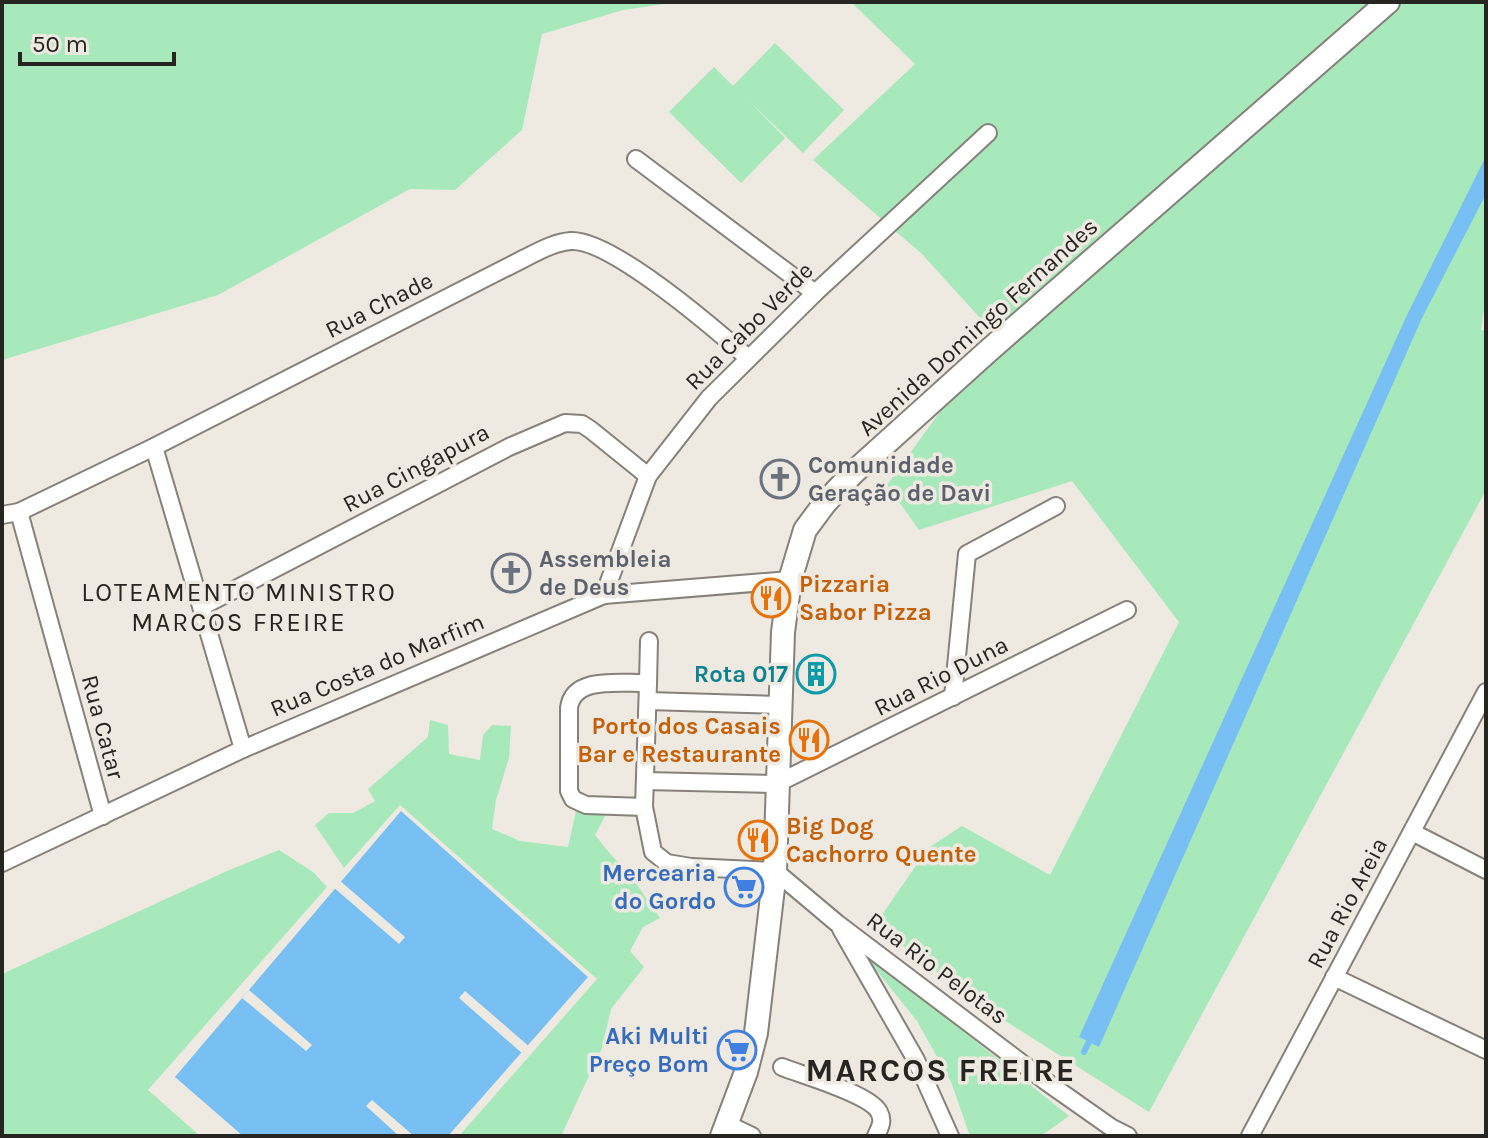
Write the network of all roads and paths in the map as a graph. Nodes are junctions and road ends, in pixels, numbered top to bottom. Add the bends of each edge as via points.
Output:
1 (1388, 2) edge
2 (988, 133) dead end
3 (636, 159) dead end
4 (815, 293) junction
5 (747, 357) junction
6 (154, 447) junction
7 (648, 476) junction
8 (1056, 506) dead end
9 (19, 512) junction
10 (2, 515) edge
11 (790, 580) junction
12 (604, 595) junction
13 (203, 606) junction
14 (1127, 610) dead end
15 (649, 641) dead end
16 (648, 683) junction
17 (1486, 692) edge
18 (953, 697) junction
19 (648, 701) junction
20 (779, 705) junction
21 (243, 749) junction
22 (645, 781) junction
23 (776, 784) junction
24 (644, 807) junction
25 (103, 816) junction
26 (1412, 832) junction
27 (2, 863) edge
28 (1486, 870) edge
29 (775, 871) junction
30 (838, 924) junction
31 (1334, 977) junction
32 (1486, 1050) edge
33 (782, 1067) dead end
34 (879, 1129) edge
35 (725, 1130) edge
36 (1116, 1132) edge
37 (752, 1136) edge
38 (950, 1136) edge
39 (1128, 1136) edge
40 (1250, 1136) edge

1 - 11 main road, Avenida Domingo Fernandes via 854,472 805,530
2 - 4 street, Rua Cabo Verde
3 - 4 street
4 - 5 street, Rua Cabo Verde
5 - 6 street, Rua Chade via 620,259 571,241 525,258
5 - 7 street, Rua Cabo Verde
6 - 9 street, Rua Chade
6 - 13 street
7 - 12 street, Rua Cabo Verde
7 - 13 street, Rua Cingapura via 582,424 565,423
8 - 18 street via 967,554
9 - 10 street, Rua Chade
9 - 25 street, Rua Catar
11 - 12 street, Rua Costa do Marfim
11 - 20 main road, Avenida Domingo Fernandes
12 - 21 street, Rua Costa do Marfim
13 - 21 street
14 - 18 street, Rua Rio Duna
15 - 16 street
16 - 19 street
16 - 24 street via 583,687 570,699 569,708 573,799 586,805
17 - 26 street, Rua Rio Areia
18 - 23 street, Rua Rio Duna
19 - 20 street
19 - 22 street
20 - 23 main road, Avenida Domingo Fernandes
21 - 25 street, Rua Costa do Marfim
22 - 23 street
22 - 24 street
23 - 29 main road, Avenida Domingo Fernandes
24 - 29 street via 653,852 667,863
25 - 27 street, Rua Costa do Marfim
26 - 28 street
26 - 31 street, Rua Rio Areia
29 - 30 street, Rua Rio Pelotas
29 - 35 main road, Avenida Domingo Fernandes via 756,1033
30 - 36 street, Rua Rio Pelotas
30 - 38 street via 916,1060
31 - 32 street
31 - 40 street, Rua Rio Areia
33 - 34 street via 868,1101 881,1114
35 - 37 street
36 - 39 street, Rua Rio Pelotas

